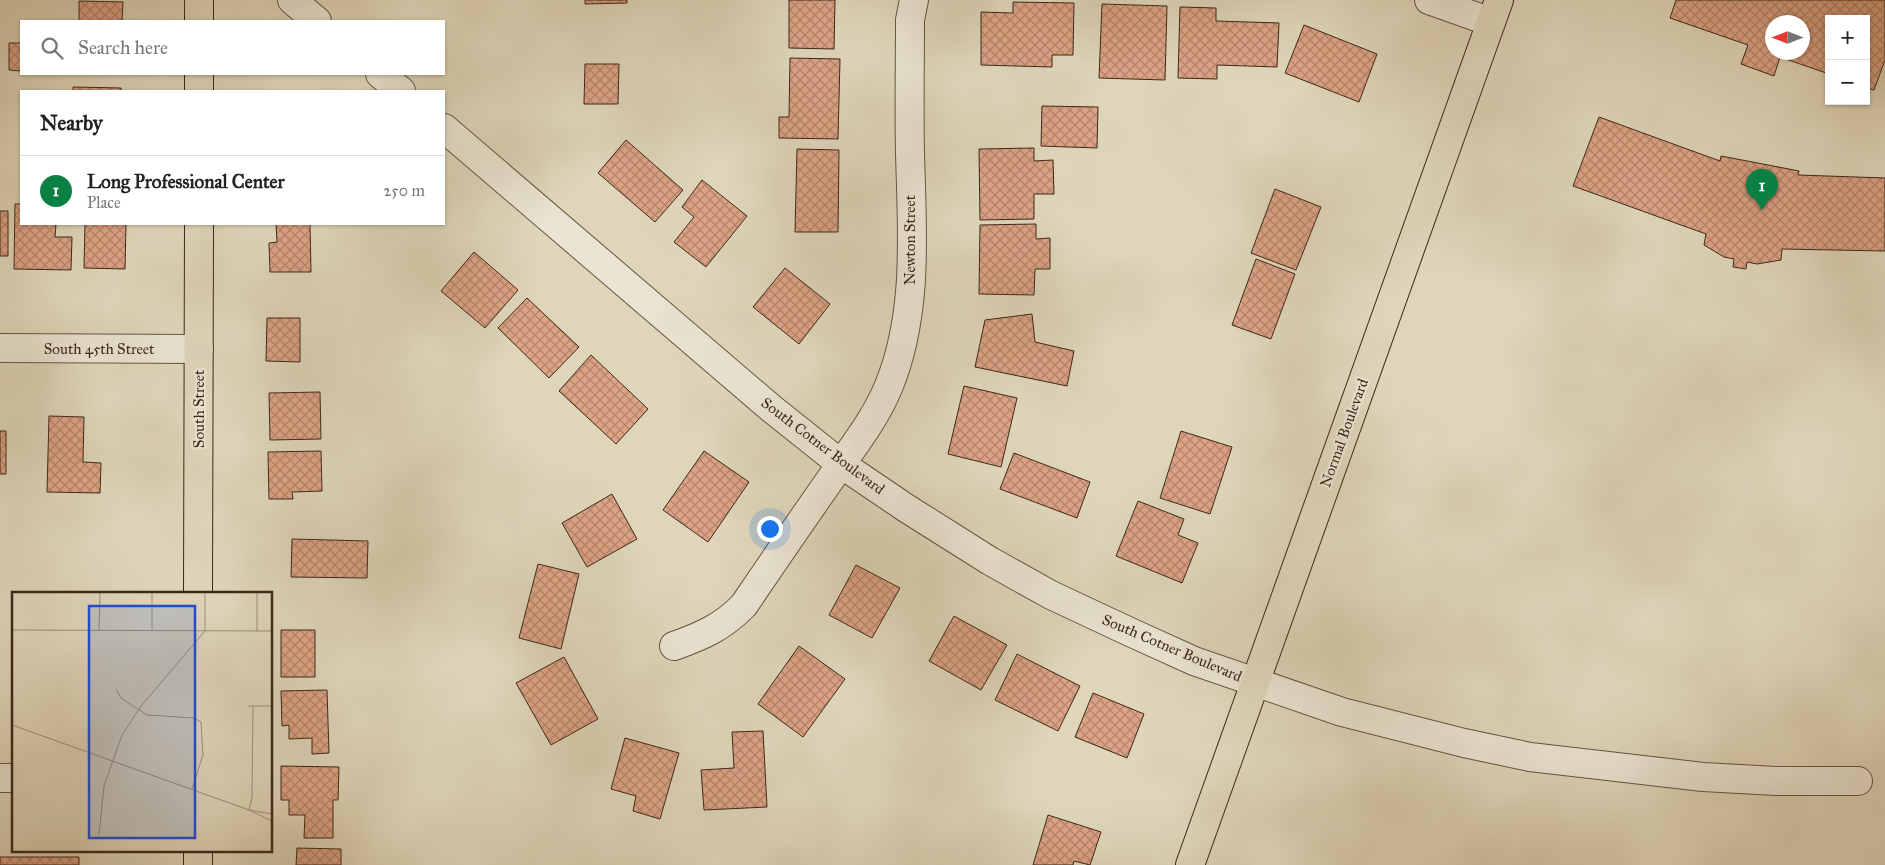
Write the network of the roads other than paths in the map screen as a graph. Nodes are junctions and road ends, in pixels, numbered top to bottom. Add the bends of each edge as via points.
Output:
1 (199, 0) edge
2 (292, 0) edge
3 (914, 0) edge
4 (1429, 0) edge
5 (1495, 11) edge
6 (199, 20) edge
7 (316, 20) edge
8 (199, 75) edge
9 (381, 75) edge
10 (199, 90) edge
11 (400, 90) edge
12 (445, 129) edge
13 (199, 225) edge
14 (0, 348) edge
15 (199, 349) junction
16 (841, 464) junction
17 (198, 592) edge
18 (674, 646) dead end
19 (1255, 683) junction
20 (1858, 781) dead end
21 (198, 852) edge
22 (198, 865) edge
23 (1190, 865) edge

1 - 6 main road
2 - 7 street
3 - 16 street, Newton Street via 910,20 912,224 908,320 904,343 888,389 868,426
4 - 5 street
5 - 19 main road, Normal Boulevard
8 - 10 main road
9 - 11 street
12 - 16 street, South Cotner Boulevard via 772,409
13 - 15 main road, South Street
14 - 15 street, South 45th Street
15 - 17 main road, South Street
16 - 18 street, Newton Street via 739,609 702,636
16 - 19 street, South Cotner Boulevard via 957,540 1051,594 1194,661
19 - 20 street, South Cotner Boulevard via 1342,712 1530,757 1703,777
19 - 23 main road, Normal Boulevard
21 - 22 main road

